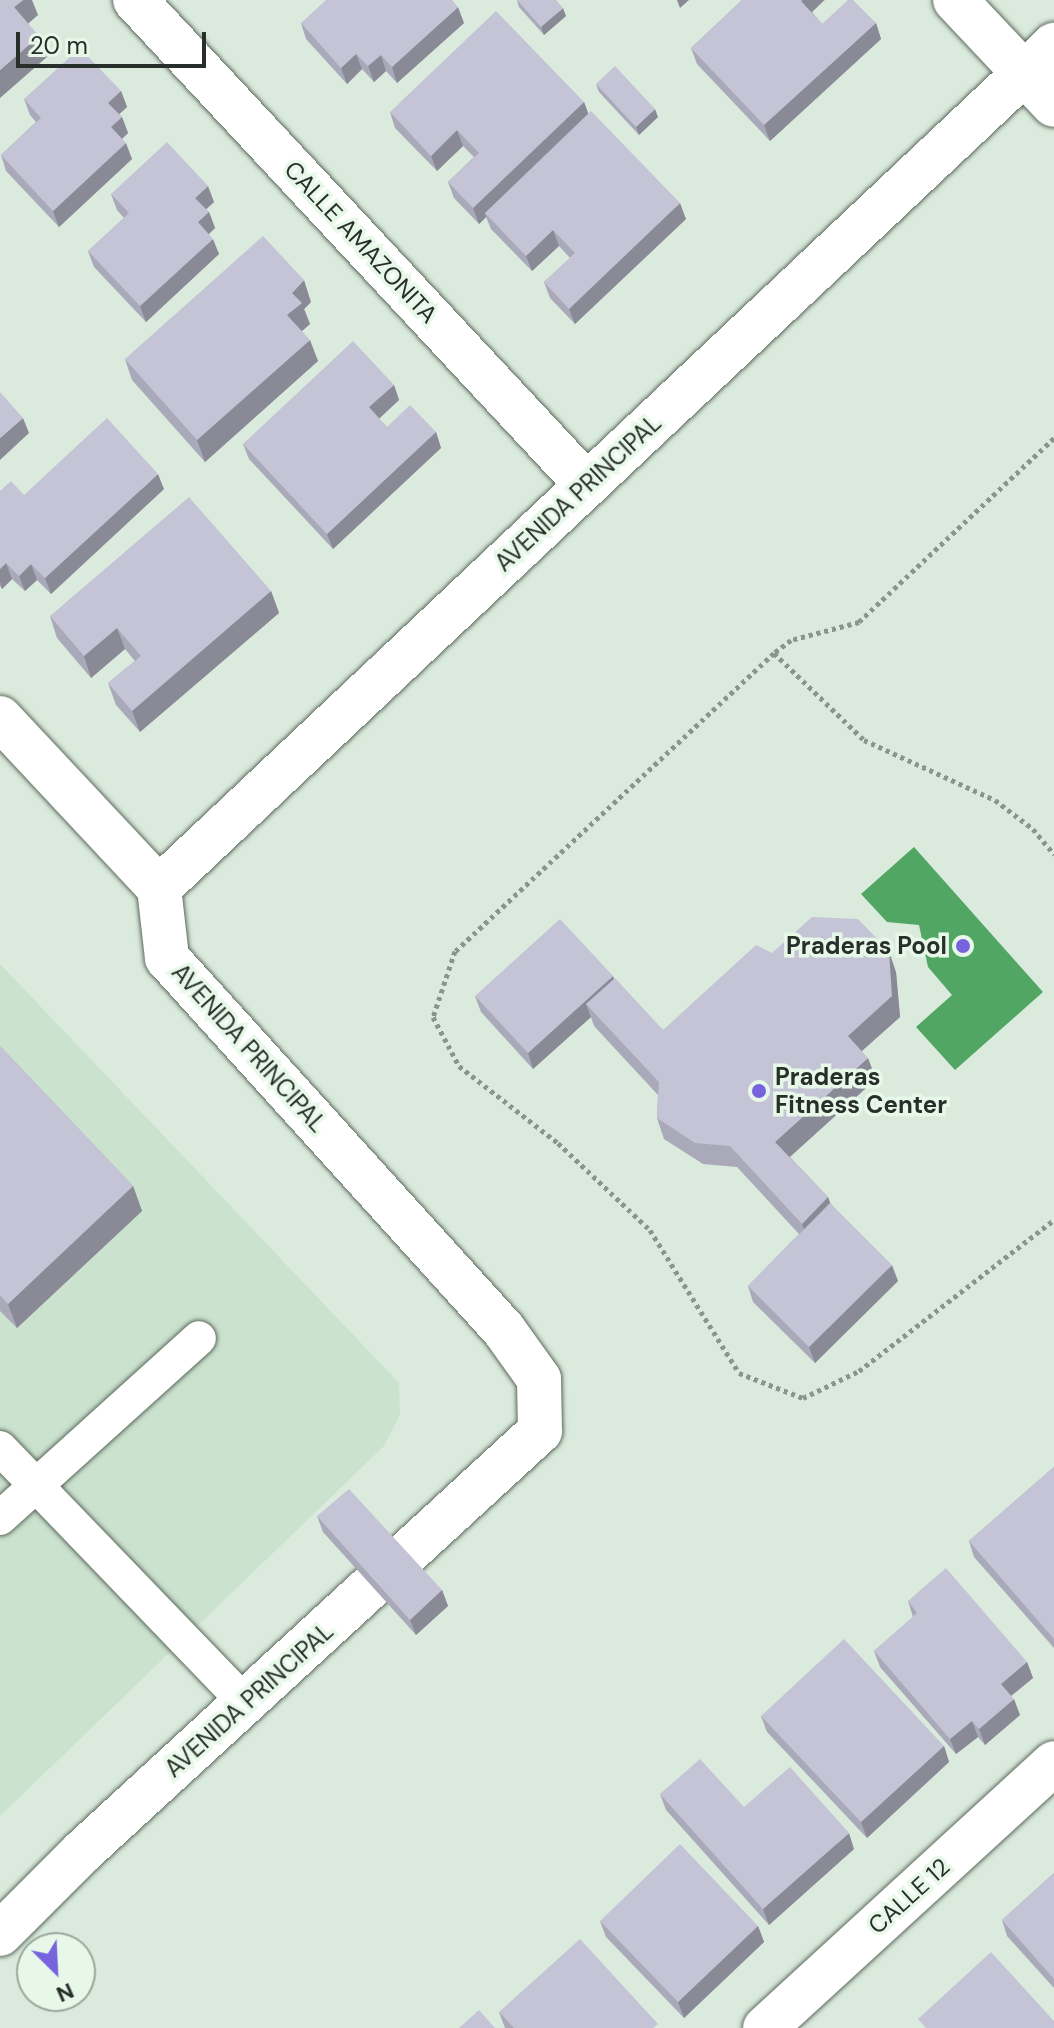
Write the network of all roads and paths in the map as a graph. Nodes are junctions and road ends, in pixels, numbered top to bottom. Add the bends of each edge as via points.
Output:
1 (135, 0) edge
2 (955, 0) edge
3 (1039, 59) edge
4 (1054, 105) edge
5 (1054, 438) edge
6 (587, 485) junction
7 (774, 653) junction
8 (0, 718) edge
9 (1054, 854) edge
10 (159, 888) junction
11 (1054, 1220) edge
12 (199, 1338) dead end
13 (0, 1448) edge
14 (37, 1485) junction
15 (0, 1518) edge
16 (245, 1703) junction
17 (1054, 1763) edge
18 (0, 1934) edge
19 (765, 2028) edge

1 - 6 street, CALLE AMAZONITA
2 - 3 street
3 - 4 street
3 - 6 street, AVENIDA PRINCIPAL
5 - 7 path via 859,622 791,640
6 - 10 street, AVENIDA PRINCIPAL
7 - 9 path via 864,740 995,800 1033,829
7 - 11 path via 455,951 433,1017 459,1066 558,1143 650,1230 739,1373 803,1398 859,1371
8 - 10 street
10 - 16 street, AVENIDA PRINCIPAL via 167,958 504,1330 539,1379 540,1431
12 - 14 lane
13 - 14 lane
14 - 15 lane
14 - 16 lane
16 - 18 street, AVENIDA PRINCIPAL
17 - 19 street, CALLE 12

